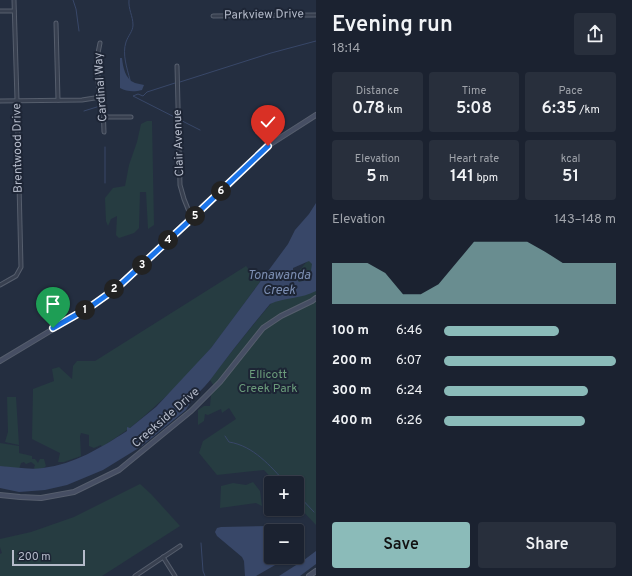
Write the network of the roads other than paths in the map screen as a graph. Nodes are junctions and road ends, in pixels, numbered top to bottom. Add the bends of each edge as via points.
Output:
1 (14, 0) edge
2 (0, 11) edge
3 (14, 11) junction
4 (316, 15) edge
5 (213, 16) dead end
6 (56, 23) dead end
7 (100, 43) dead end
8 (177, 66) dead end
9 (101, 97) junction
10 (18, 100) junction
11 (58, 100) junction
12 (0, 101) edge
13 (316, 116) edge
14 (104, 117) junction
15 (131, 117) dead end
16 (104, 132) dead end
17 (192, 219) junction
18 (0, 284) edge
19 (316, 298) edge
20 (0, 361) edge
21 (0, 495) edge
22 (180, 546) dead end
23 (163, 557) junction
24 (316, 571) edge
25 (135, 576) edge
26 (174, 576) edge
27 (309, 576) edge

1 - 3 street, Brentwood Drive
2 - 3 street
3 - 10 street, Brentwood Drive
4 - 5 street, Parkview Drive
6 - 11 street
7 - 9 street, Cardinal Way via 98,53
8 - 17 street, Clair Avenue via 180,185
9 - 11 street
9 - 14 street, Cardinal Way
10 - 11 street
10 - 12 street
10 - 18 street, Brentwood Drive via 20,267 16,276
13 - 17 street via 269,145
14 - 15 street
14 - 16 street, Cardinal Way
17 - 20 street via 118,287 90,307
19 - 21 street, Creekside Drive via 264,328 220,382 191,411 119,470 74,492 41,498
22 - 23 street
23 - 25 street
23 - 26 street
24 - 27 street

